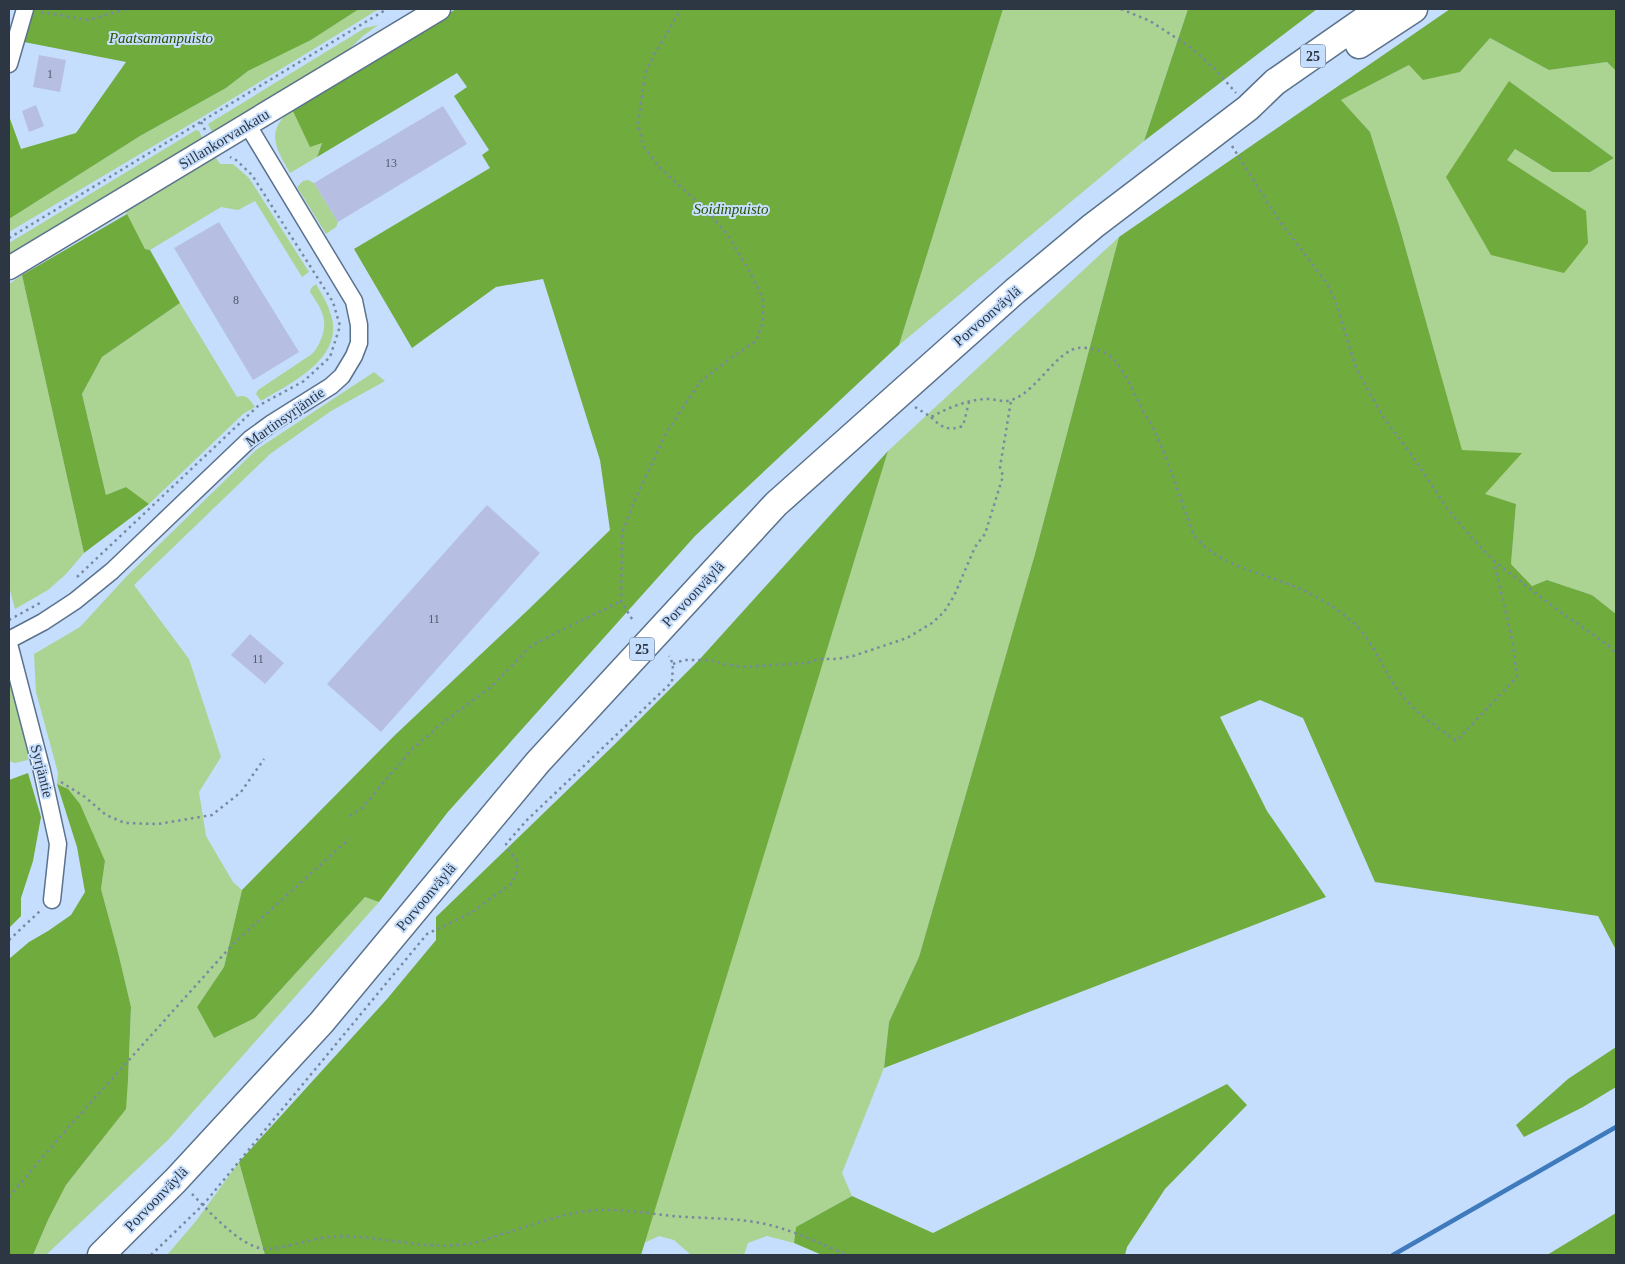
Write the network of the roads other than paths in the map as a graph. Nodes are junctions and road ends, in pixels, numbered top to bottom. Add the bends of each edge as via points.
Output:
1 (25, 9) edge
2 (438, 9) edge
3 (1380, 9) edge
4 (1414, 9) edge
5 (9, 64) edge
6 (1248, 108) junction
7 (247, 124) junction
8 (9, 268) edge
9 (9, 640) edge
10 (9, 644) edge
11 (52, 900) road end
12 (101, 1255) edge

1 - 5 street
2 - 7 main road, Sillankorvankatu
3 - 6 highway, Porvoonväylä / 25 via 1276,82
4 - 6 highway, Porvoonväylä / 25 via 1278,98
6 - 12 highway, Porvoonväylä / 25 via 1015,291 776,504 538,762 322,1023 176,1180
7 - 8 main road, Sillankorvankatu
7 - 9 street, Martinsyrjäntie via 354,301 359,343 354,356 342,376 331,386 250,439 112,571 75,601
10 - 11 street, Syrjäntie via 58,844

